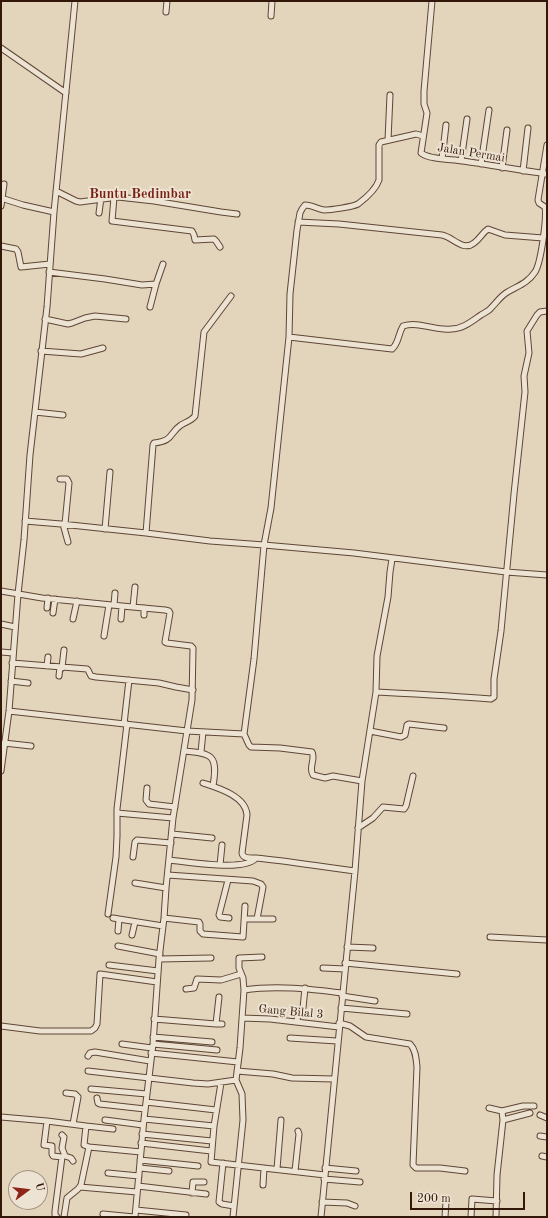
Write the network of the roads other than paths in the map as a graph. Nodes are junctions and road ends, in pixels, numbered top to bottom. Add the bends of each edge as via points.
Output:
1 (75, 1) edge
2 (167, 1) edge
3 (272, 1) edge
4 (432, 1) edge
5 (166, 12) dead end
6 (271, 16) dead end
7 (1, 48) edge
8 (66, 90) junction
9 (390, 95) dead end
10 (489, 110) dead end
11 (467, 119) dead end
12 (446, 125) dead end
13 (528, 128) dead end
14 (507, 130) dead end
15 (424, 136) junction
16 (388, 140) junction
17 (547, 145) edge
18 (442, 159) junction
19 (461, 161) junction
20 (481, 164) junction
21 (502, 168) junction
22 (523, 171) junction
23 (545, 174) edge
24 (4, 184) dead end
25 (56, 191) junction
26 (114, 197) junction
27 (2, 198) edge
28 (101, 198) junction
29 (544, 204) edge
30 (1, 206) edge
31 (54, 212) junction
32 (100, 213) dead end
33 (237, 214) dead end
34 (298, 222) junction
35 (543, 238) junction
36 (1, 246) edge
37 (220, 247) dead end
38 (50, 264) junction
39 (163, 264) dead end
40 (49, 272) junction
41 (156, 284) junction
42 (231, 296) dead end
43 (150, 307) dead end
44 (547, 311) edge
45 (126, 319) dead end
46 (45, 320) junction
47 (289, 337) junction
48 (103, 348) dead end
49 (41, 351) junction
50 (35, 412) junction
51 (63, 416) dead end
52 (110, 472) dead end
53 (60, 479) dead end
54 (26, 522) junction
55 (64, 524) junction
56 (105, 528) junction
57 (146, 532) junction
58 (68, 542) dead end
59 (264, 545) junction
60 (392, 559) junction
61 (506, 572) junction
62 (547, 575) edge
63 (136, 587) dead end
64 (1, 591) edge
65 (116, 593) dead end
66 (18, 594) junction
67 (48, 598) junction
68 (54, 599) junction
69 (76, 601) junction
70 (111, 605) junction
71 (122, 606) junction
72 (133, 607) junction
73 (47, 608) dead end
74 (144, 608) junction
75 (52, 612) dead end
76 (144, 615) dead end
77 (73, 619) dead end
78 (121, 620) dead end
79 (1, 624) edge
80 (15, 627) junction
81 (104, 636) dead end
82 (64, 650) dead end
83 (1, 652) edge
84 (13, 653) junction
85 (48, 657) dead end
86 (12, 664) junction
87 (47, 666) junction
88 (61, 668) junction
89 (59, 676) dead end
90 (129, 680) junction
91 (11, 681) junction
92 (28, 683) dead end
93 (193, 690) junction
94 (376, 692) junction
95 (9, 711) junction
96 (1, 718) edge
97 (8, 719) junction
98 (125, 724) junction
99 (444, 728) dead end
100 (187, 731) junction
101 (370, 731) junction
102 (203, 732) junction
103 (244, 734) junction
104 (4, 743) junction
105 (31, 746) dead end
106 (184, 752) junction
107 (201, 752) junction
108 (1, 771) edge
109 (413, 776) dead end
110 (362, 781) junction
111 (203, 783) dead end
112 (213, 786) junction
113 (148, 788) dead end
114 (175, 807) junction
115 (117, 813) junction
116 (173, 818) junction
117 (358, 828) junction
118 (172, 834) junction
119 (212, 838) dead end
120 (171, 842) junction
121 (222, 845) dead end
122 (132, 857) dead end
123 (256, 858) junction
124 (170, 860) junction
125 (220, 865) junction
126 (355, 871) junction
127 (168, 874) junction
128 (228, 880) junction
129 (135, 883) dead end
130 (166, 888) junction
131 (245, 906) dead end
132 (108, 914) dead end
133 (113, 918) dead end
134 (164, 918) junction
135 (229, 918) dead end
136 (119, 919) junction
137 (244, 919) junction
138 (257, 919) junction
139 (273, 919) dead end
140 (135, 922) junction
141 (162, 926) junction
142 (118, 931) dead end
143 (132, 935) dead end
144 (490, 937) dead end
145 (547, 940) edge
146 (118, 946) dead end
147 (347, 946) junction
148 (373, 948) dead end
149 (159, 957) junction
150 (262, 957) dead end
151 (210, 958) dead end
152 (345, 963) junction
153 (109, 965) dead end
154 (323, 968) dead end
155 (345, 969) junction
156 (158, 971) junction
157 (457, 974) dead end
158 (242, 976) junction
159 (157, 982) junction
160 (305, 988) junction
161 (186, 989) dead end
162 (244, 990) junction
163 (342, 995) junction
164 (219, 997) dead end
165 (375, 1001) dead end
166 (341, 1008) junction
167 (407, 1014) dead end
168 (154, 1017) junction
169 (242, 1018) junction
170 (297, 1022) junction
171 (216, 1024) junction
172 (222, 1024) dead end
173 (339, 1025) junction
174 (1, 1026) edge
175 (153, 1037) junction
176 (290, 1038) dead end
177 (337, 1041) junction
178 (212, 1042) dead end
179 (122, 1044) dead end
180 (152, 1049) junction
181 (203, 1049) junction
182 (217, 1050) dead end
183 (88, 1056) dead end
184 (202, 1059) junction
185 (150, 1060) junction
186 (238, 1062) junction
187 (88, 1071) dead end
188 (237, 1071) junction
189 (148, 1078) junction
190 (334, 1079) junction
191 (236, 1080) junction
192 (221, 1083) junction
193 (91, 1089) dead end
194 (66, 1093) dead end
195 (147, 1094) junction
196 (97, 1098) dead end
197 (146, 1102) junction
198 (523, 1106) junction
199 (534, 1106) dead end
200 (489, 1108) dead end
201 (145, 1109) junction
202 (216, 1110) junction
203 (502, 1111) junction
204 (540, 1115) dead end
205 (1, 1118) edge
206 (547, 1118) edge
207 (105, 1120) dead end
208 (281, 1120) dead end
209 (503, 1120) junction
210 (47, 1121) junction
211 (143, 1122) junction
212 (73, 1124) junction
213 (86, 1126) junction
214 (214, 1126) junction
215 (113, 1129) dead end
216 (298, 1132) dead end
217 (142, 1134) junction
218 (62, 1135) dead end
219 (540, 1136) dead end
220 (547, 1137) edge
221 (212, 1141) junction
222 (141, 1143) junction
223 (89, 1147) junction
224 (211, 1150) junction
225 (141, 1152) junction
226 (64, 1156) junction
227 (140, 1160) junction
228 (73, 1161) dead end
229 (223, 1164) junction
230 (198, 1166) dead end
231 (238, 1166) junction
232 (140, 1168) junction
233 (264, 1168) junction
234 (325, 1168) junction
235 (276, 1169) junction
236 (169, 1171) dead end
237 (295, 1171) junction
238 (356, 1171) dead end
239 (465, 1171) dead end
240 (108, 1173) dead end
241 (139, 1176) junction
242 (324, 1177) junction
243 (204, 1182) dead end
244 (360, 1182) dead end
245 (263, 1185) dead end
246 (80, 1187) junction
247 (138, 1189) junction
248 (192, 1193) junction
249 (206, 1194) dead end
250 (496, 1201) junction
251 (322, 1202) junction
252 (446, 1202) dead end
253 (234, 1206) junction
254 (355, 1206) dead end
255 (136, 1210) junction
256 (103, 1214) dead end
257 (186, 1215) dead end
258 (58, 1217) edge
259 (64, 1217) edge
260 (134, 1217) edge
261 (233, 1217) edge
262 (321, 1217) edge
263 (445, 1217) edge
264 (471, 1217) edge
265 (496, 1217) edge

1 - 8 street
2 - 5 street
3 - 6 street
4 - 15 street, Jalan Permai via 424,99 427,113
7 - 8 street
8 - 25 street
9 - 16 street
10 - 20 street
11 - 19 street
12 - 18 street
13 - 22 street
14 - 21 street
15 - 16 street via 416,134
15 - 18 street, Jalan Permai via 421,154
16 - 34 street via 382,141 379,145 379,180 368,195 356,205 344,208 325,210 306,205
17 - 23 street
18 - 19 street, Jalan Permai
19 - 20 street, Jalan Permai
20 - 21 street, Jalan Permai
21 - 22 street, Jalan Permai
22 - 23 street, Jalan Permai
23 - 29 street via 538,200
24 - 27 street
25 - 28 street via 82,202
25 - 31 street
26 - 28 street
26 - 33 street
26 - 37 street via 112,221 192,231 195,240 214,239
27 - 30 street
27 - 31 street
28 - 32 street
29 - 35 street via 546,214
31 - 38 street
34 - 35 street via 442,235 464,246 474,244 486,230 505,235
34 - 47 street via 290,294
35 - 47 street via 538,267 527,282 505,294 491,309 464,326 452,330 406,325 403,326 392,349
36 - 38 street via 16,249 21,267
38 - 40 street
39 - 41 street
40 - 41 street via 142,285
40 - 46 street
41 - 43 street
42 - 57 street via 204,332 195,416 178,428 170,438 153,445
44 - 61 street via 540,312 527,331 529,352 524,376 526,392
45 - 46 street via 95,316 68,324
46 - 49 street
47 - 59 street via 271,508
48 - 49 street via 81,354
49 - 50 street
50 - 51 street
50 - 54 street
52 - 56 street
53 - 55 street via 67,479 69,483
54 - 55 street
54 - 66 street
55 - 56 street
55 - 58 street
56 - 57 street
57 - 59 street
59 - 60 street
59 - 103 street via 254,659
60 - 61 street
60 - 94 street via 377,656
61 - 62 street
61 - 94 street via 493,698
63 - 72 street
64 - 66 street
65 - 70 street
66 - 67 street
66 - 80 street
67 - 68 street
67 - 73 street
68 - 69 street
68 - 75 street
69 - 70 street
69 - 77 street
70 - 71 street
70 - 81 street
71 - 72 street
71 - 78 street
72 - 74 street
74 - 76 street
74 - 93 street via 169,611 165,643 192,647
79 - 80 street
80 - 84 street
82 - 88 street
83 - 84 street
84 - 86 street
85 - 87 street
86 - 87 street
86 - 91 street
87 - 88 street
88 - 89 street
88 - 90 street via 87,669 91,676
90 - 93 street
90 - 98 street
91 - 92 street
91 - 95 street
93 - 100 street
94 - 101 street
95 - 97 street
95 - 98 street
96 - 97 street
97 - 104 street
98 - 100 street
98 - 115 street
99 - 101 street via 409,724 402,737
100 - 102 street
100 - 106 street
101 - 110 street
102 - 103 street
102 - 107 street
103 - 110 street via 251,747 312,752 313,775
104 - 105 street
104 - 108 street
106 - 107 street
106 - 114 street
107 - 112 street via 210,756 215,764
109 - 117 street via 404,809 383,807
110 - 117 street
111 - 112 street
112 - 123 street via 240,799 244,804 247,815 242,855 245,858
113 - 114 street via 146,800 149,804
114 - 116 street
115 - 116 street
115 - 132 street via 116,857
116 - 118 street
117 - 126 street
118 - 119 street
118 - 120 street
120 - 122 street via 137,840 134,842
120 - 124 street
121 - 125 street
123 - 125 street via 243,865
123 - 126 street
124 - 125 street
124 - 127 street
126 - 147 street
127 - 128 street
127 - 130 street
128 - 135 street via 220,917
128 - 138 street via 256,882 262,885
129 - 130 street
130 - 134 street
131 - 137 street
133 - 136 street
134 - 137 street via 199,922 200,932 203,934 241,937
134 - 141 street
136 - 140 street
136 - 142 street
137 - 138 street
138 - 139 street
140 - 141 street
140 - 143 street
141 - 149 street
144 - 145 street
146 - 149 street
147 - 148 street
147 - 152 street
149 - 151 street
149 - 156 street
150 - 158 street via 239,958
152 - 155 street
152 - 157 street
153 - 156 street
154 - 155 street
155 - 163 street
156 - 159 street
158 - 161 street via 221,980 196,979 194,988
158 - 162 street
159 - 168 street
159 - 174 street via 100,974 97,1024 91,1031 40,1031
160 - 162 street
160 - 163 street
160 - 170 street via 303,1008 298,1011
162 - 169 street
163 - 165 street
163 - 166 street
164 - 171 street
166 - 167 street
166 - 173 street
168 - 171 street
168 - 175 street
169 - 170 street, Gang Bilal 3
169 - 186 street
170 - 173 street, Gang Bilal 3
171 - 172 street
173 - 177 street
173 - 239 street, Gang Bilal 3 via 350,1026 366,1037 410,1044 413,1047 417,1067 413,1165 416,1168
175 - 178 street
175 - 180 street
176 - 177 street
177 - 190 street
179 - 180 street
180 - 181 street
180 - 184 street
180 - 185 street
181 - 182 street
181 - 184 street
183 - 185 street via 95,1052
184 - 186 street
185 - 189 street
186 - 188 street
187 - 189 street
188 - 190 street via 292,1078
188 - 191 street
189 - 192 street via 193,1084
189 - 195 street
190 - 234 street
191 - 192 street
191 - 231 street via 242,1094 243,1107
192 - 202 street
193 - 195 street
194 - 212 street via 78,1097
195 - 197 street
196 - 201 street via 100,1104
197 - 201 street
197 - 202 street
198 - 199 street
198 - 203 street
198 - 209 street via 527,1114
200 - 203 street
201 - 211 street
202 - 214 street
203 - 209 street
204 - 206 street
205 - 210 street
207 - 211 street
208 - 235 street
209 - 250 street
210 - 212 street
210 - 226 street via 44,1144 52,1146 53,1156
211 - 214 street
211 - 217 street
212 - 213 street
213 - 215 street
213 - 223 street via 84,1145
214 - 221 street
216 - 237 street
217 - 221 street
217 - 222 street
218 - 226 street
219 - 220 street
221 - 224 street
222 - 224 street
222 - 225 street
223 - 225 street
223 - 246 street
224 - 229 street via 210,1162
225 - 227 street
226 - 228 street
226 - 258 street via 55,1211
227 - 230 street
227 - 232 street
229 - 231 street
229 - 253 street via 219,1202
231 - 233 street
231 - 253 street
232 - 236 street
232 - 241 street
233 - 235 street
233 - 245 street
234 - 238 street
234 - 242 street
235 - 237 street
237 - 242 street
240 - 241 street
241 - 247 street
242 - 244 street
242 - 251 street
243 - 248 street via 193,1182
246 - 247 street
246 - 259 street via 67,1198
247 - 248 street
247 - 255 street
248 - 249 street
250 - 264 street via 472,1200
250 - 265 street
251 - 254 street via 347,1203
251 - 262 street
252 - 263 street
253 - 261 street
255 - 257 street
255 - 260 street
256 - 260 street

